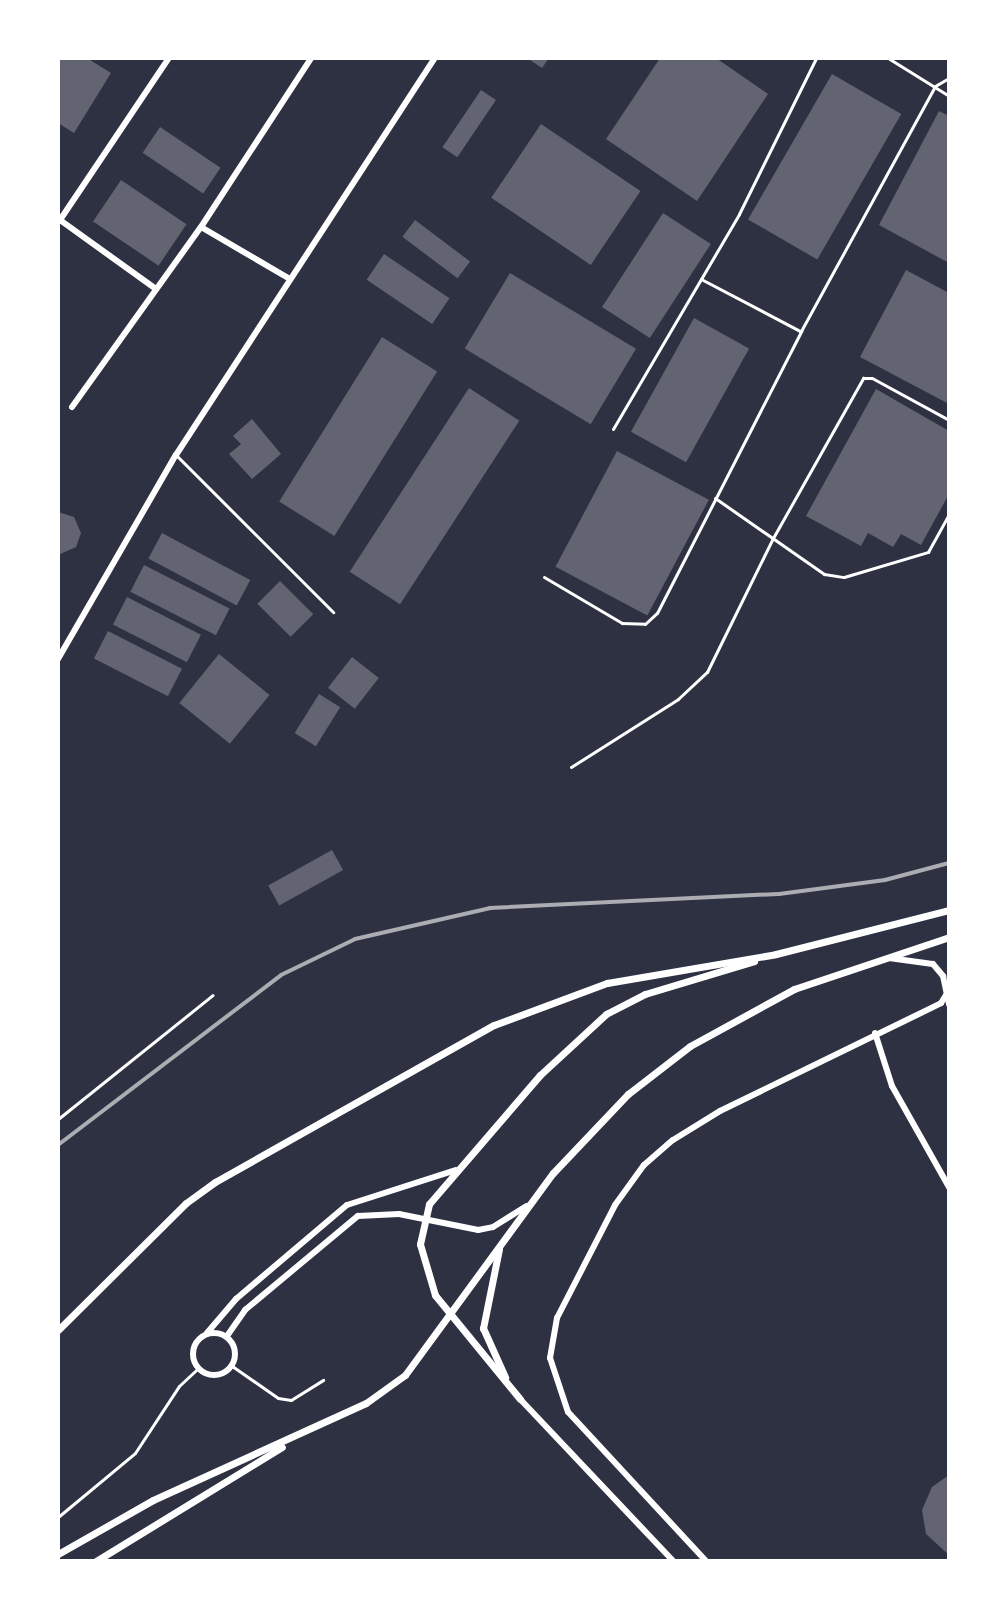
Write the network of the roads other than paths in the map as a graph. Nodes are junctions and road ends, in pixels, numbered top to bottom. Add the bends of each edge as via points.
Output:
1 (169, 58) edge
2 (311, 58) edge
3 (435, 58) edge
4 (816, 58) edge
5 (888, 58) edge
6 (949, 78) edge
7 (935, 86) junction
8 (949, 96) edge
9 (201, 227) junction
10 (290, 279) junction
11 (701, 279) junction
12 (156, 289) junction
13 (801, 331) junction
14 (72, 407) dead end
15 (949, 420) edge
16 (613, 429) dead end
17 (176, 455) junction
18 (715, 498) junction
19 (949, 514) edge
20 (773, 538) junction
21 (544, 577) dead end
22 (333, 612) dead end
23 (58, 659) edge
24 (571, 767) dead end
25 (949, 910) edge
26 (949, 937) edge
27 (776, 954) junction
28 (885, 958) junction
29 (213, 995) dead end
30 (948, 997) edge
31 (875, 1033) junction
32 (58, 1119) edge
33 (456, 1170) junction
34 (949, 1187) edge
35 (529, 1204) junction
36 (422, 1220) junction
37 (500, 1244) junction
38 (450, 1317) junction
39 (58, 1330) edge
40 (207, 1333) junction
41 (227, 1336) junction
42 (232, 1366) junction
43 (198, 1368) junction
44 (323, 1380) dead end
45 (520, 1399) junction
46 (300, 1436) junction
47 (58, 1517) edge
48 (58, 1554) edge
49 (96, 1561) edge
50 (673, 1561) edge
51 (706, 1561) edge

1 - 12 street via 60,220
2 - 9 street
3 - 10 street
4 - 11 lane
5 - 7 lane
6 - 7 lane
7 - 8 lane
7 - 13 lane
9 - 10 street
9 - 12 street
10 - 17 street
11 - 13 lane
11 - 16 lane
12 - 14 street
13 - 18 lane
15 - 20 lane via 863,378
17 - 22 lane
17 - 23 street
18 - 20 lane
18 - 21 lane via 657,613 645,624 622,623
19 - 20 lane via 928,552 844,577 824,574
20 - 24 lane via 707,672 678,699
25 - 27 street
26 - 28 street
27 - 33 street via 645,994 606,1014 574,1040
27 - 39 street via 607,983 540,1005 467,1039 205,1189
28 - 30 street via 933,964 943,976
28 - 35 street via 794,989 690,1046 595,1125
29 - 32 lane
30 - 31 street
31 - 34 street via 892,1086
31 - 51 street via 720,1111 644,1165 615,1205 551,1335 553,1378 568,1412
33 - 36 street
33 - 40 street via 347,1205 236,1299
35 - 36 street via 493,1227 478,1230
35 - 37 street
36 - 38 street via 423,1267
36 - 41 street via 371,1213 347,1222 245,1310
37 - 38 street
37 - 45 street via 483,1328 486,1344
38 - 45 street
38 - 46 street via 405,1375 366,1403
40 - 41 street
40 - 43 street via 194,1347
41 - 42 street via 235,1347
42 - 43 street via 215,1375
42 - 44 lane via 278,1398 291,1400
43 - 47 lane via 179,1386 135,1453
45 - 50 street
46 - 48 street via 153,1500
46 - 49 street

